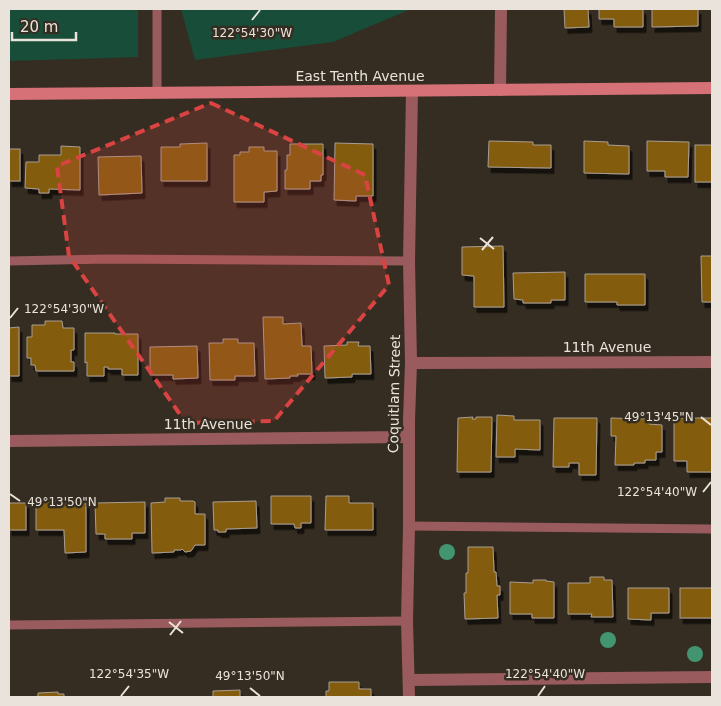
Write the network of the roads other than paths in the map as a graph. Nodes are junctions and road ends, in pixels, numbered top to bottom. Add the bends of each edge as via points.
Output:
1 (157, 9) edge
2 (501, 9) edge
3 (712, 88) edge
4 (412, 90) junction
5 (500, 90) junction
6 (157, 93) junction
7 (9, 94) edge
8 (9, 261) edge
9 (409, 261) junction
10 (712, 362) edge
11 (411, 363) junction
12 (408, 438) junction
13 (9, 441) edge
14 (409, 526) junction
15 (712, 529) edge
16 (408, 621) junction
17 (9, 625) edge
18 (712, 677) edge
19 (410, 680) junction
20 (410, 697) edge

1 - 6 lane
2 - 5 street
3 - 5 main road, East Tenth Avenue
4 - 5 main road, East Tenth Avenue
4 - 6 main road, East Tenth Avenue
4 - 9 street, Coquitlam Street
6 - 7 main road, East Tenth Avenue
8 - 9 lane via 107,258
9 - 11 street, Coquitlam Street
10 - 11 street, 11th Avenue
11 - 12 street, Coquitlam Street
12 - 13 street, 11th Avenue
12 - 14 street, Coquitlam Street
14 - 15 lane
14 - 16 street, Coquitlam Street
16 - 17 lane
16 - 19 street, Coquitlam Street
18 - 19 street
19 - 20 street, Coquitlam Street

